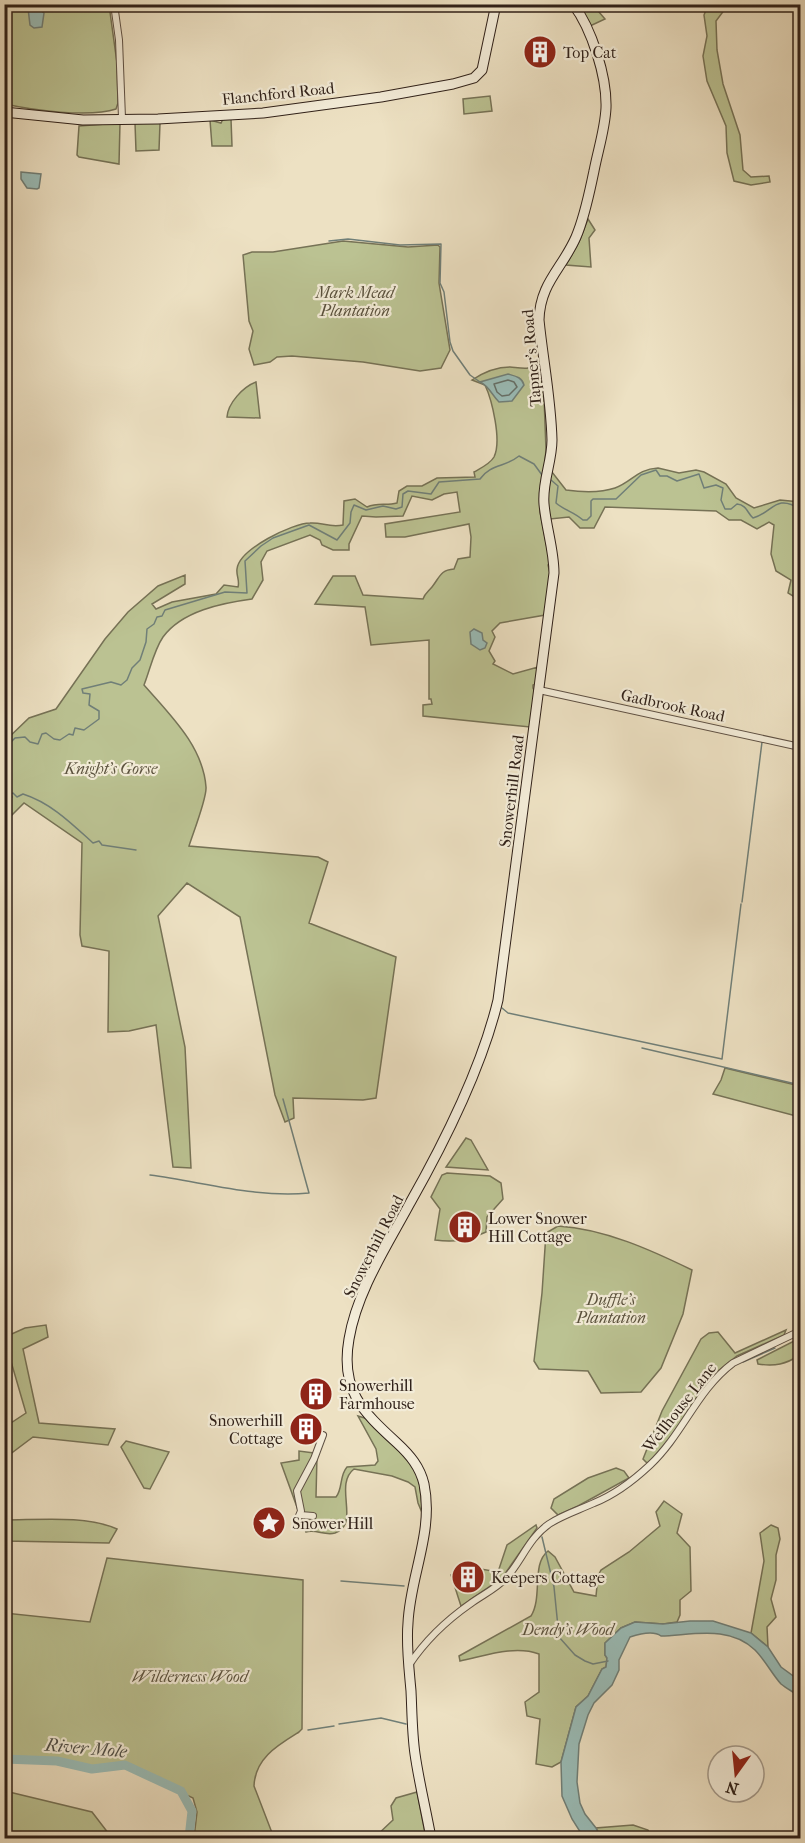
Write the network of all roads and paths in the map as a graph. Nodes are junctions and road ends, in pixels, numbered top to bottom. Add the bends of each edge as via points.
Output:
1 (114, 4) edge
2 (496, 4) edge
3 (573, 4) edge
4 (4, 112) edge
5 (122, 118) junction
6 (539, 690) junction
7 (801, 747) edge
8 (801, 1331) edge
9 (323, 1435) dead end
10 (313, 1516) dead end
11 (407, 1643) junction
12 (422, 1647) junction
13 (409, 1666) junction
14 (431, 1839) edge

1 - 5 street
2 - 5 street, Flanchford Road via 482,70 466,81 263,113
3 - 6 street, Tapner's Road via 591,38 606,110 580,226 545,288 539,307 551,431 544,503 554,573
4 - 5 street, Flanchford Road via 70,119
6 - 7 street, Gadbrook Road
6 - 11 street, Snowerhill Road via 493,1022 430,1168 373,1271 349,1338 347,1374 356,1400 412,1459 424,1485 427,1516 410,1601
8 - 12 street, Wellhouse Lane via 723,1370 707,1387 676,1437 650,1466 615,1492 541,1530 506,1578 451,1619
9 - 10 street via 297,1491 299,1517
11 - 12 street
11 - 13 street, Snowerhill Road
12 - 13 street, Wellhouse Lane
13 - 14 street, Snowerhill Road via 414,1753

